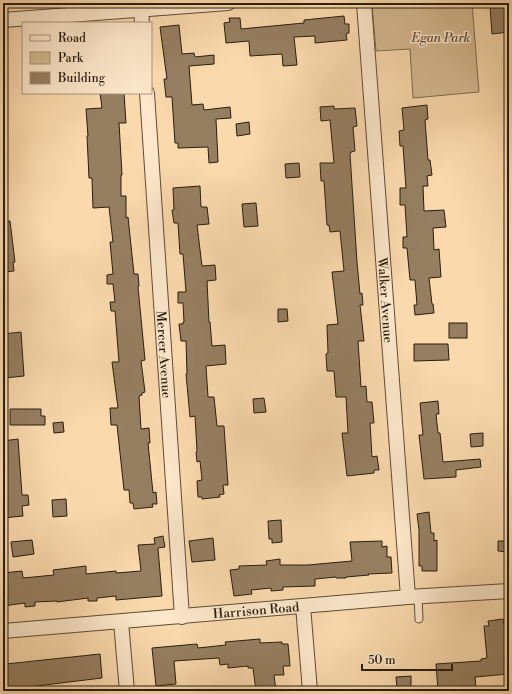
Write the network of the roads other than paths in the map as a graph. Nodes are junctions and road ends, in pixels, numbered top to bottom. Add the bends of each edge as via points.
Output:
1 (228, 3) edge
2 (364, 3) edge
3 (212, 4) edge
4 (141, 16) edge
5 (3, 20) edge
6 (147, 94) edge
7 (509, 591) edge
8 (413, 597) junction
9 (303, 606) junction
10 (182, 617) junction
11 (419, 619) dead end
12 (121, 622) junction
13 (3, 631) edge
14 (127, 691) edge
15 (310, 691) edge

1 - 3 street
2 - 8 street, Walker Avenue
3 - 4 street
4 - 5 street
6 - 10 street, Mercer Avenue
7 - 8 street, Harrison Road
8 - 9 street, Harrison Road
8 - 11 lane
9 - 10 street, Harrison Road
9 - 15 street
10 - 12 street, Harrison Road
12 - 13 street, Harrison Road
12 - 14 street

